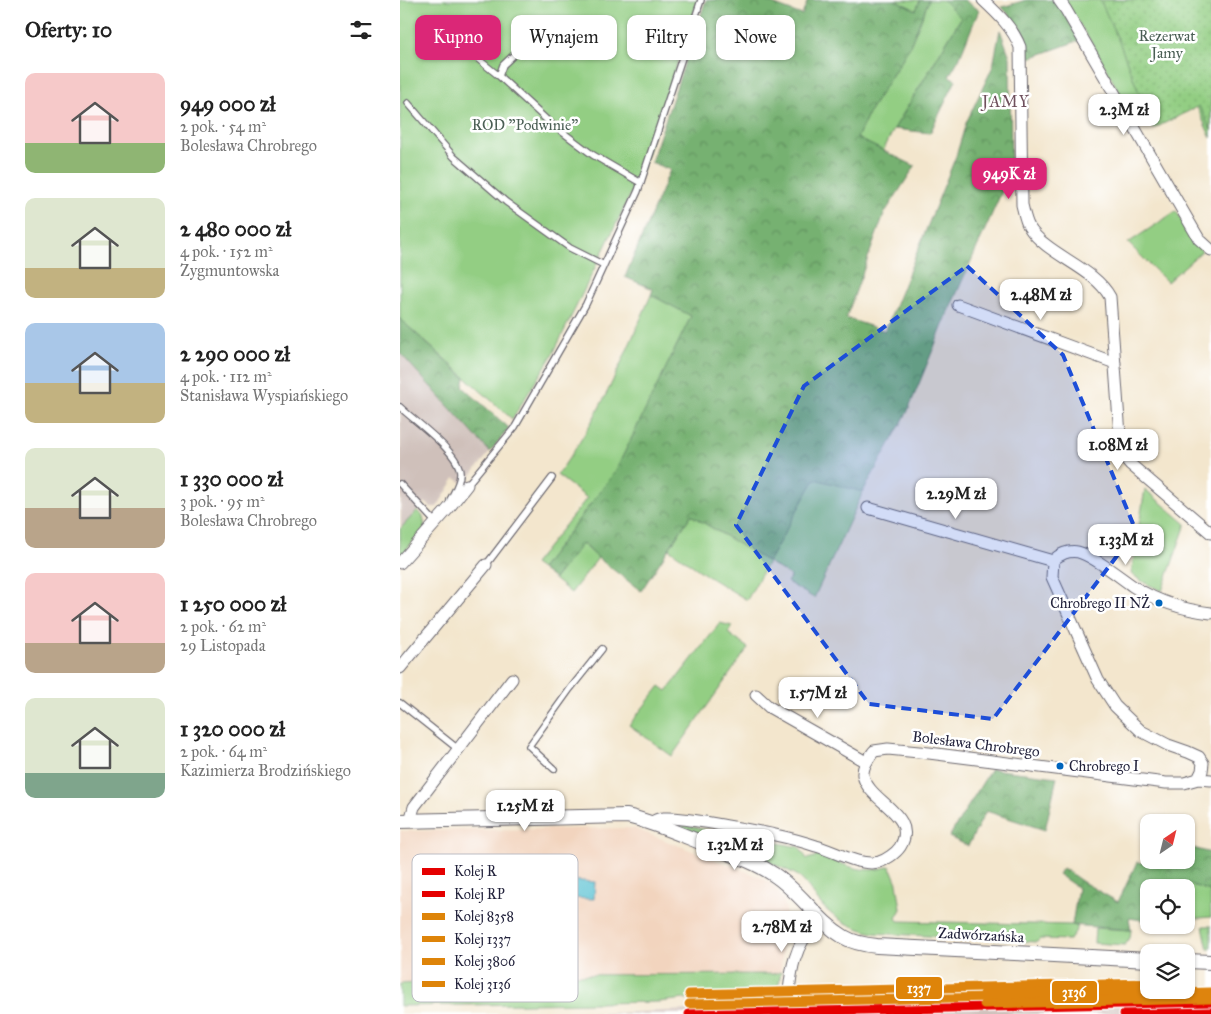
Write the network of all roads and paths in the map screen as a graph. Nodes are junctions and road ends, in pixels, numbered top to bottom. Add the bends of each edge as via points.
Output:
1 (701, 0) edge
2 (983, 0) edge
3 (1059, 0) edge
4 (511, 57) edge
5 (479, 60) edge
6 (499, 76) junction
7 (408, 103) dead end
8 (641, 182) junction
9 (1211, 250) edge
10 (604, 265) junction
11 (958, 305) dead end
12 (1115, 363) junction
13 (400, 407) edge
14 (552, 478) dead end
15 (400, 484) edge
16 (467, 485) joint
17 (868, 508) dead end
18 (445, 513) junction
19 (436, 522) junction
20 (1211, 533) edge
21 (1053, 561) junction
22 (400, 563) edge
23 (486, 565) joint
24 (1211, 613) edge
25 (602, 649) dead end
26 (400, 668) edge
27 (512, 679) dead end
28 (756, 695) dead end
29 (400, 703) edge
30 (458, 749) junction
31 (866, 762) junction
32 (554, 769) dead end
33 (1198, 779) junction
34 (1211, 780) edge
35 (405, 821) edge
36 (652, 822) junction
37 (820, 918) junction
38 (1140, 960) edge
39 (1195, 961) edge
40 (1211, 962) edge
41 (786, 1014) edge

1 - 8 lane
2 - 12 street via 1007,24 1020,47 1022,205 1025,219 1036,237 1106,290 1111,304
3 - 9 street via 1199,239
4 - 6 lane via 503,65
5 - 6 lane
6 - 8 lane via 549,122 593,155
7 - 10 lane via 454,157 506,202 570,248
8 - 10 lane
10 - 16 lane via 586,304 523,415
11 - 12 street
12 - 20 street via 1120,449 1124,457
13 - 18 lane via 459,464 458,482
14 - 23 lane
15 - 19 lane
16 - 18 street
17 - 21 street
18 - 19 street
19 - 22 street
21 - 24 street via 1064,553 1079,552 1137,588 1169,603
21 - 33 street via 1052,577 1098,680 1115,706 1141,731 1198,757 1203,763
23 - 26 street
25 - 32 lane via 529,746
27 - 30 street
28 - 31 street via 769,707
29 - 30 lane
30 - 35 street
31 - 33 street, Bolesława Chrobrego via 874,751 888,749 1166,783
31 - 36 street via 863,775 870,790 898,816 903,826 900,848 879,862 858,861 774,834 682,819 661,818
33 - 34 street, Bolesława Chrobrego
35 - 36 street, Zadwórzańska via 627,816
36 - 37 street, Zadwórzańska via 772,873 791,887
37 - 38 street, Zadwórzańska via 844,937 861,944
37 - 41 street via 795,952
39 - 40 street

